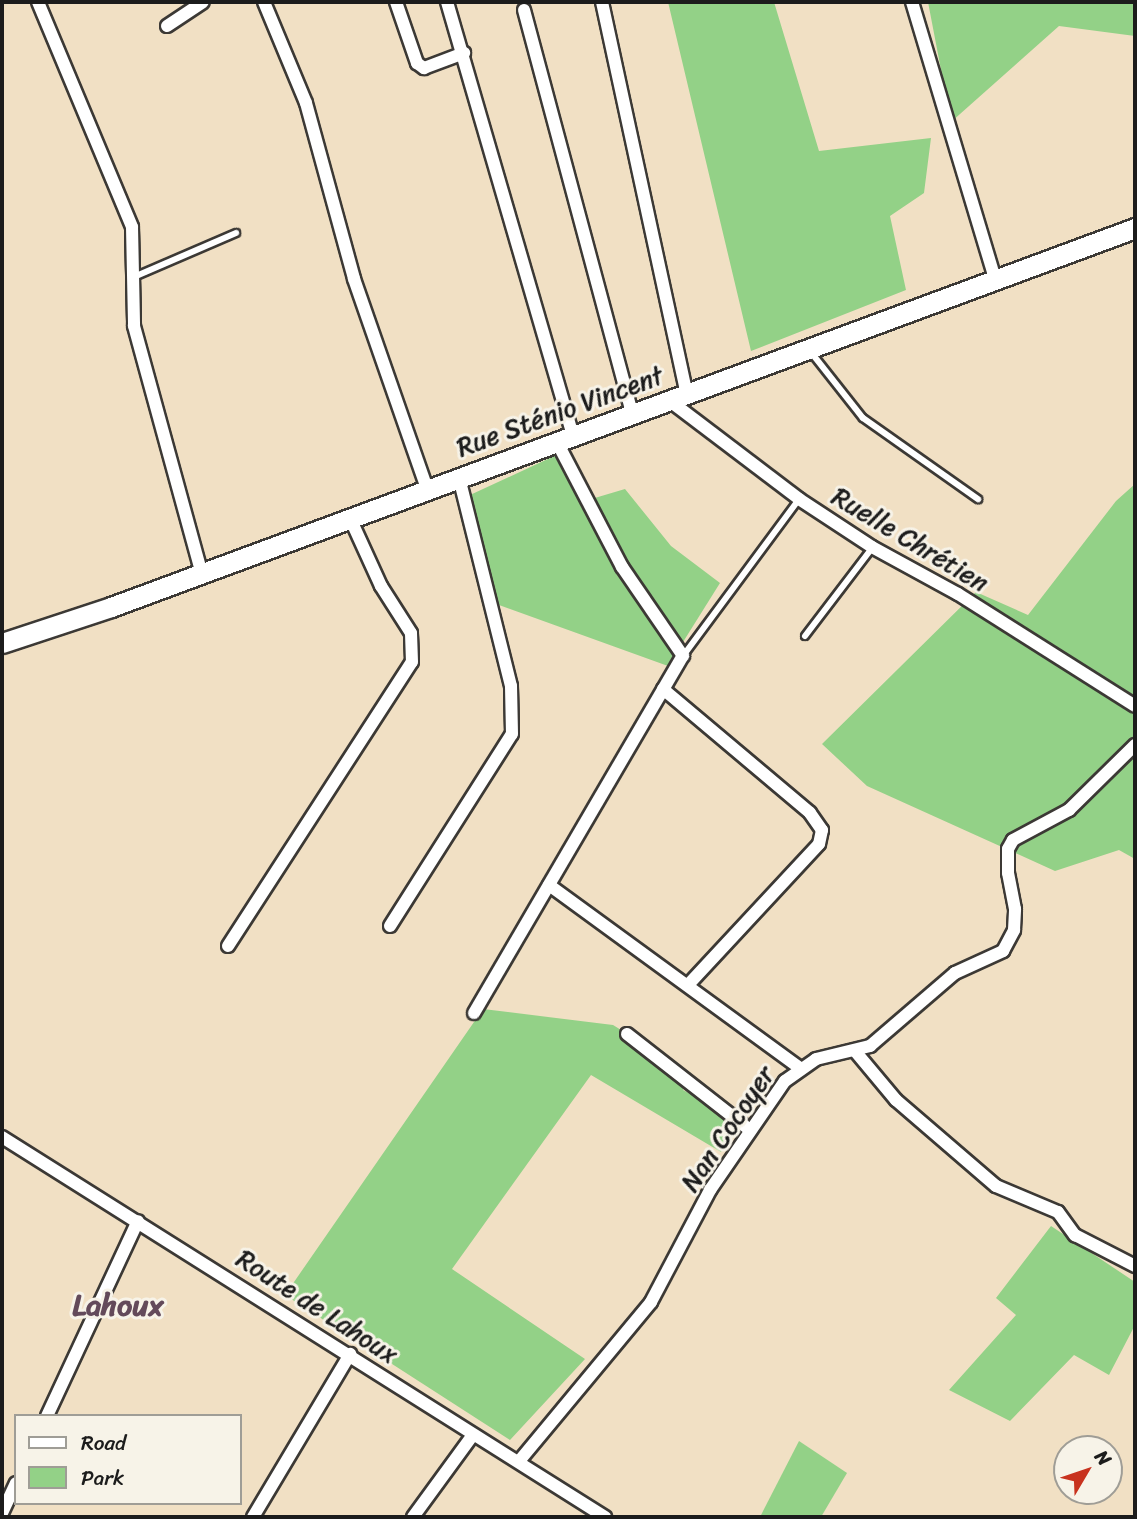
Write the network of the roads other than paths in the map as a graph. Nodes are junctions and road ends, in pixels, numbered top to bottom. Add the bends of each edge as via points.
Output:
1 (38, 2) edge
2 (203, 2) edge
3 (264, 2) edge
4 (396, 2) edge
5 (447, 2) edge
6 (602, 2) edge
7 (912, 2) edge
8 (524, 10) dead end
9 (167, 26) dead end
10 (464, 53) junction
11 (1135, 228) edge
12 (236, 233) dead end
13 (136, 276) junction
14 (995, 278) junction
15 (807, 346) junction
16 (678, 397) junction
17 (632, 414) junction
18 (565, 439) junction
19 (459, 478) junction
20 (427, 489) junction
21 (799, 499) junction
22 (978, 499) dead end
23 (350, 519) junction
24 (872, 547) junction
25 (202, 574) junction
26 (805, 636) dead end
27 (2, 643) edge
28 (682, 656) junction
29 (663, 689) junction
30 (1135, 706) edge
31 (1135, 745) edge
32 (549, 885) junction
33 (390, 926) dead end
34 (229, 946) dead end
35 (690, 984) junction
36 (474, 1013) dead end
37 (627, 1034) dead end
38 (855, 1051) junction
39 (799, 1067) junction
40 (750, 1130) junction
41 (2, 1137) edge
42 (138, 1221) junction
43 (1135, 1266) edge
44 (350, 1354) junction
45 (48, 1414) edge
46 (472, 1436) junction
47 (520, 1460) junction
48 (14, 1487) edge
49 (2, 1513) edge
50 (601, 1516) edge
51 (253, 1517) edge
52 (413, 1517) edge

1 - 13 street via 132,227
2 - 9 street
3 - 20 street via 306,103 354,279
4 - 10 street via 417,63 424,68
5 - 10 street
6 - 16 street
7 - 14 street
8 - 17 street
10 - 18 street
11 - 14 main road, Rue Sténio Vincent
12 - 13 lane
13 - 25 street via 134,326
14 - 15 main road, Rue Sténio Vincent
15 - 16 main road, Rue Sténio Vincent
15 - 22 lane via 863,418
16 - 17 main road, Rue Sténio Vincent
16 - 21 street, Ruelle Chrétien
17 - 18 main road, Rue Sténio Vincent
18 - 19 main road, Rue Sténio Vincent
18 - 28 street via 639,597
19 - 20 main road, Rue Sténio Vincent
19 - 33 street via 511,686 512,734
20 - 23 main road, Rue Sténio Vincent
21 - 24 street, Ruelle Chrétien
21 - 28 lane
23 - 25 main road, Rue Sténio Vincent
23 - 34 street via 381,586 411,633 412,662
24 - 26 lane
24 - 30 street, Ruelle Chrétien via 958,594
25 - 27 main road, Rue Sténio Vincent
28 - 29 street
29 - 32 street
29 - 35 street via 810,813 822,830 819,844
31 - 38 street, Nan Cocoyer via 1069,810 1046,818 1013,840 1008,849 1008,873 1014,930 1003,951 955,973 870,1046
32 - 35 street
32 - 36 street
35 - 39 street
37 - 40 street
38 - 39 street, Nan Cocoyer
38 - 43 street via 896,1100 996,1186 1058,1212 1075,1235
39 - 40 street, Nan Cocoyer
40 - 47 street, Nan Cocoyer via 710,1191 651,1302
41 - 42 street, Route de Lahoux
42 - 44 street, Route de Lahoux
42 - 45 street
44 - 46 street, Route de Lahoux
44 - 51 street
46 - 47 street, Route de Lahoux
46 - 52 street
47 - 50 street, Route de Lahoux
48 - 49 street

